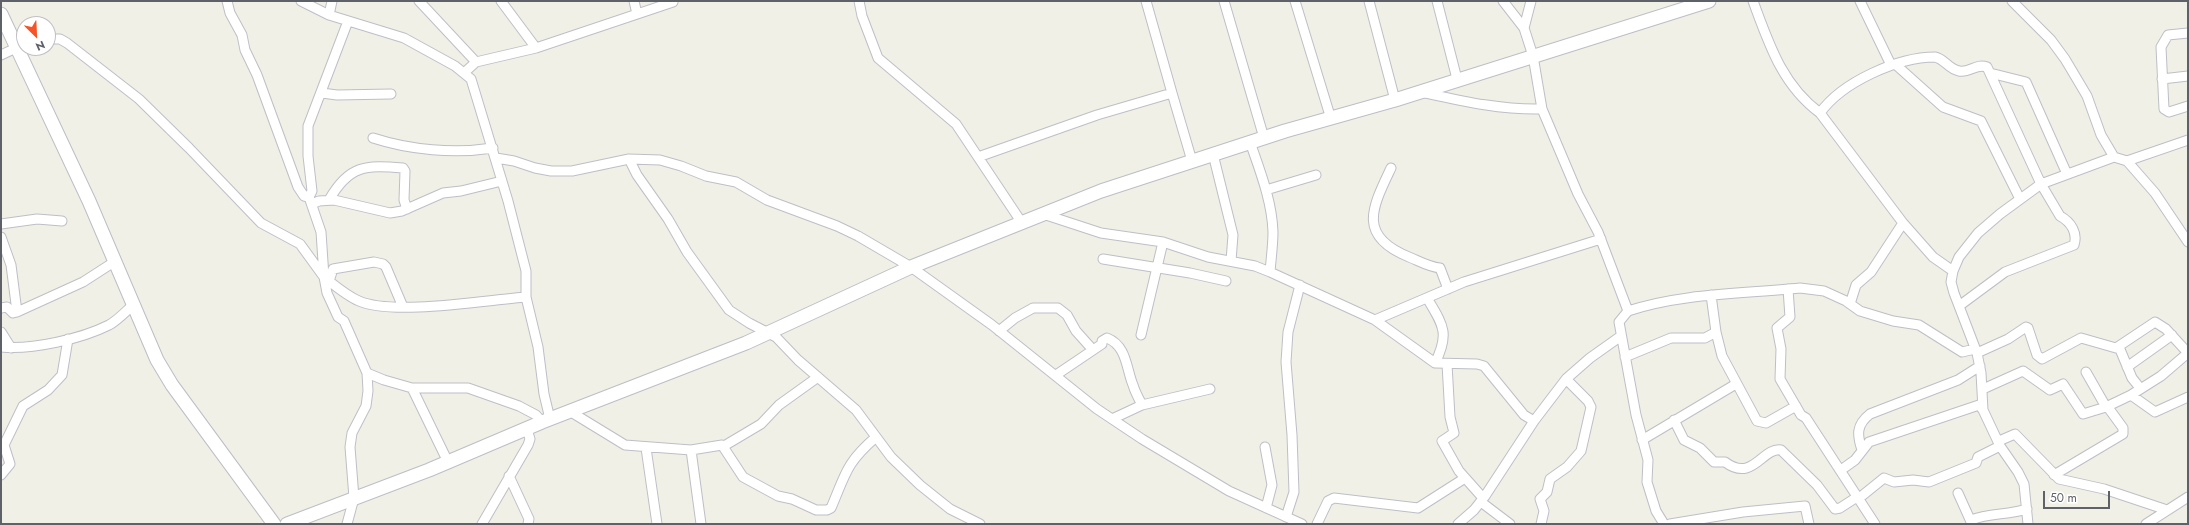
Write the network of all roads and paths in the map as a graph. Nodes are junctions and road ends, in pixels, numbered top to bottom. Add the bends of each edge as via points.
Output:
1 (227, 1) edge
2 (301, 1) edge
3 (332, 1) edge
4 (420, 1) edge
5 (501, 1) edge
6 (634, 1) edge
7 (859, 1) edge
8 (1146, 1) edge
9 (1224, 1) edge
10 (1295, 1) edge
11 (1369, 1) edge
12 (1437, 1) edge
13 (1503, 1) edge
14 (1531, 1) edge
15 (1710, 1) edge
16 (1753, 1) edge
17 (1860, 1) edge
18 (2012, 1) edge
19 (673, 2) dead end
20 (1, 14) edge
21 (637, 14) junction
22 (329, 15) junction
23 (348, 21) junction
24 (1524, 28) junction
25 (2188, 33) edge
26 (56, 39) edge
27 (16, 43) edge
28 (536, 48) junction
29 (16, 50) edge
30 (1, 55) edge
31 (22, 56) edge
32 (1534, 56) junction
33 (476, 62) junction
34 (1893, 65) junction
35 (465, 72) junction
36 (1990, 74) junction
37 (2188, 76) edge
38 (2162, 79) junction
39 (1456, 80) junction
40 (1420, 92) junction
41 (322, 93) junction
42 (1172, 93) junction
43 (391, 94) dead end
44 (1395, 100) junction
45 (2188, 106) edge
46 (1542, 109) junction
47 (1820, 113) junction
48 (1331, 119) junction
49 (373, 138) dead end
50 (1264, 138) junction
51 (2188, 140) edge
52 (1250, 142) junction
53 (493, 148) junction
54 (1213, 154) junction
55 (978, 157) junction
56 (2114, 157) junction
57 (496, 158) junction
58 (629, 159) junction
59 (1192, 161) junction
60 (2127, 161) junction
61 (1391, 168) dead end
62 (2068, 174) junction
63 (1316, 175) dead end
64 (502, 181) junction
65 (2041, 184) junction
66 (1266, 190) junction
67 (2020, 199) junction
68 (329, 200) junction
69 (311, 201) junction
70 (407, 209) junction
71 (1043, 214) junction
72 (62, 221) dead end
73 (1022, 223) junction
74 (1903, 223) junction
75 (1, 224) edge
76 (1, 237) edge
77 (1601, 239) junction
78 (1163, 242) junction
79 (2188, 242) edge
80 (3, 248) edge
81 (1103, 259) dead end
82 (1230, 261) junction
83 (114, 262) junction
84 (911, 267) junction
85 (1158, 268) junction
86 (1953, 271) junction
87 (1270, 272) junction
88 (327, 279) junction
89 (1226, 281) dead end
90 (1300, 285) junction
91 (1448, 289) junction
92 (1788, 289) junction
93 (1711, 295) junction
94 (526, 297) junction
95 (1427, 298) junction
96 (1850, 304) junction
97 (133, 305) junction
98 (1960, 306) junction
99 (403, 307) junction
100 (1, 308) edge
101 (1628, 311) junction
102 (17, 312) junction
103 (1375, 320) junction
104 (999, 331) junction
105 (1, 332) edge
106 (769, 332) junction
107 (1716, 332) junction
108 (2172, 335) junction
109 (1141, 336) dead end
110 (1622, 336) junction
111 (68, 339) junction
112 (1, 347) edge
113 (2119, 347) junction
114 (11, 348) junction
115 (1094, 350) junction
116 (1976, 351) junction
117 (2188, 353) edge
118 (1625, 357) junction
119 (1435, 363) junction
120 (1447, 364) junction
121 (1980, 366) junction
122 (2127, 367) junction
123 (2086, 372) dead end
124 (367, 373) junction
125 (1056, 375) junction
126 (818, 377) junction
127 (1566, 379) junction
128 (1736, 384) junction
129 (412, 388) junction
130 (2140, 388) junction
131 (1210, 389) dead end
132 (1983, 389) junction
133 (2131, 395) junction
134 (2188, 397) edge
135 (1142, 405) junction
136 (1796, 406) junction
137 (2106, 406) junction
138 (1983, 410) junction
139 (570, 412) junction
140 (1112, 419) junction
141 (1674, 420) junction
142 (546, 421) junction
143 (1534, 421) junction
144 (527, 429) junction
145 (876, 437) junction
146 (1642, 440) junction
147 (2000, 444) junction
148 (724, 446) junction
149 (646, 448) junction
150 (1265, 448) dead end
151 (690, 450) junction
152 (1862, 450) junction
153 (448, 462) junction
154 (1841, 470) junction
155 (1, 475) edge
156 (2054, 475) junction
157 (510, 476) junction
158 (1465, 478) junction
159 (1958, 493) dead end
160 (2188, 497) edge
161 (354, 498) junction
162 (1858, 498) junction
163 (1482, 500) junction
164 (1266, 508) junction
165 (2026, 509) junction
166 (2167, 510) junction
167 (1286, 517) junction
168 (1972, 522) edge
169 (274, 524) edge
170 (287, 524) edge
171 (347, 524) edge
172 (482, 524) edge
173 (528, 524) edge
174 (657, 524) edge
175 (701, 524) edge
176 (980, 524) edge
177 (1302, 524) edge
178 (1317, 524) edge
179 (1458, 524) edge
180 (1510, 524) edge
181 (1541, 524) edge
182 (1664, 524) edge
183 (1670, 524) edge
184 (1809, 524) edge
185 (1875, 524) edge
186 (2028, 524) edge
187 (2146, 524) edge

1 - 69 street via 298,187
2 - 22 street
3 - 22 street
4 - 33 street
5 - 28 street
6 - 21 street
7 - 55 street via 878,58 956,124
8 - 42 street
9 - 50 street
10 - 48 street
11 - 44 street
12 - 39 street
13 - 24 street
14 - 24 street
15 - 32 street
16 - 47 street via 1779,66 1803,100
17 - 34 street
18 - 56 street via 2051,40 2065,59 2086,96 2101,135
19 - 21 street
20 - 27 street
21 - 28 street
22 - 23 street
23 - 35 street via 404,38
23 - 41 street via 335,51
24 - 32 street
25 - 38 street via 2168,35 2162,43
26 - 88 street via 67,43 139,99 261,223 300,244
28 - 33 street
29 - 30 street
31 - 83 street
32 - 39 street
32 - 46 street
33 - 35 street
34 - 36 street via 1935,56 1954,70 1966,71 1981,65 1987,67
34 - 47 street via 1839,92
34 - 67 street via 1943,107 1981,121
35 - 53 street via 473,83 485,129
36 - 62 street via 2026,82
36 - 65 street
37 - 38 street
38 - 45 street via 2165,110 2171,111
39 - 40 street
40 - 44 street
40 - 46 street via 1498,108
41 - 43 street
41 - 69 street via 307,132
42 - 55 street via 1096,115
42 - 59 street
44 - 48 street
46 - 77 street via 1578,194
47 - 74 street
48 - 50 street
49 - 53 street via 409,148
50 - 52 street
51 - 60 street
52 - 54 street
52 - 66 street
53 - 57 street
54 - 59 street
54 - 82 street via 1233,235
55 - 73 street
56 - 60 street
56 - 62 street
57 - 58 street via 514,160 551,171 572,171
57 - 64 street
58 - 84 street via 660,160 706,176 736,182 767,200 817,217 858,236
58 - 106 street via 687,252 730,310
59 - 71 street via 1101,191
60 - 79 street via 2155,193
61 - 91 street via 1374,207 1374,224 1381,242 1430,267 1440,268
62 - 65 street
63 - 66 street
64 - 70 street via 443,193
64 - 94 street via 526,271
65 - 67 street
65 - 98 street via 2060,216 2066,219 2072,228 2075,235 2074,245 2005,272
66 - 87 street via 1273,233
67 - 86 street via 1978,233 1959,256
68 - 69 street
68 - 70 street via 390,213
68 - 70 street via 339,182 367,166 403,168 404,200
69 - 88 street via 321,232
71 - 73 street
71 - 78 street via 1102,233
72 - 75 street via 37,219
73 - 84 street
74 - 86 street via 1933,257
74 - 96 street via 1872,272 1856,285
76 - 80 street
77 - 91 street
77 - 101 street
78 - 82 street via 1208,257
78 - 85 street
80 - 102 street via 10,265
81 - 85 street
82 - 87 street
83 - 97 street
83 - 102 street via 83,282
84 - 104 street
84 - 106 street
85 - 89 street
85 - 109 street
86 - 98 street via 1951,282
87 - 90 street
88 - 99 street via 358,301 379,307
88 - 99 street via 333,269 379,262 386,267
88 - 124 street via 327,293 338,316 344,321
90 - 103 street
90 - 167 street via 1288,332 1286,355 1294,492
91 - 95 street
92 - 93 street
92 - 96 street via 1824,291
92 - 136 street via 1790,317 1777,328 1781,349 1780,379
93 - 101 street via 1666,300
93 - 107 street
94 - 99 street
94 - 142 street via 538,347
95 - 103 street
95 - 119 street via 1443,325 1445,338
96 - 116 street via 1860,311 1893,321 1919,325 1962,352
97 - 111 street via 108,325
97 - 169 street via 157,360 172,385
98 - 116 street
100 - 102 street via 7,307 14,313
101 - 110 street via 1619,322
103 - 119 street
104 - 115 street via 1030,309 1058,308 1067,315 1076,331
104 - 125 street
105 - 114 street
106 - 126 street
106 - 139 street
107 - 118 street via 1705,338 1671,338
107 - 128 street via 1722,356
108 - 113 street via 2155,322
108 - 117 street
108 - 122 street
110 - 118 street
110 - 127 street via 1590,358
111 - 114 street
111 - 155 street via 62,376 48,390 23,406 14,421 4,444 10,464
112 - 114 street
113 - 116 street via 2112,348 2081,338 2042,359 2037,355 2026,327 2008,339
113 - 122 street
115 - 125 street
115 - 135 street via 1107,338 1114,340 1128,364 1132,385
116 - 121 street
117 - 130 street via 2161,376
118 - 146 street
119 - 120 street
120 - 143 street via 1484,366 1524,415
120 - 158 street via 1450,417 1454,433 1442,441
121 - 132 street
121 - 152 street via 1958,380 1870,414 1860,424 1858,437
122 - 130 street
123 - 137 street
124 - 129 street
124 - 161 street via 366,406 352,433 350,447
125 - 140 street
126 - 145 street via 856,410
126 - 148 street via 779,405 761,424
127 - 143 street
127 - 181 street via 1591,407 1580,451 1567,466 1550,479 1547,492 1540,499 1544,511
128 - 136 street via 1760,423 1770,421
128 - 141 street
129 - 142 street via 466,387 519,406
129 - 153 street
130 - 133 street
131 - 135 street
132 - 137 street via 2023,371 2050,390 2063,384 2083,414
132 - 138 street
133 - 134 street via 2155,412
133 - 137 street
135 - 140 street
136 - 154 street
137 - 156 street via 2123,428 2123,434
138 - 147 street
138 - 152 street via 1979,405 1869,442
139 - 142 street
139 - 149 street via 622,444
140 - 164 street via 1216,483
141 - 146 street
141 - 162 street via 1684,440 1700,448 1714,462 1725,462 1729,467 1736,468 1752,466 1776,450 1781,450 1817,485 1835,509
142 - 144 street
143 - 163 street
144 - 153 street
144 - 157 street via 528,445
145 - 148 street via 852,460 843,475 831,508 824,511 778,496 743,478
145 - 176 street via 891,457 938,501
146 - 182 street via 1648,460 1647,482 1656,511
147 - 156 street via 2015,434
147 - 162 street via 1978,457 1976,463 1929,482 1894,482 1884,478
147 - 165 street via 2024,484
148 - 151 street via 719,444
149 - 151 street
149 - 174 street
150 - 164 street via 1272,485
151 - 175 street
152 - 154 street via 1855,460
153 - 161 street
154 - 162 street
156 - 166 street via 2066,482 2104,489
157 - 172 street
157 - 173 street via 529,519
158 - 163 street
158 - 178 street via 1418,508 1334,498 1328,501
159 - 168 street
160 - 166 street
161 - 170 street
161 - 171 street
162 - 185 street
163 - 179 street
163 - 180 street
164 - 167 street
165 - 168 street via 2006,514 1986,514
165 - 186 street
166 - 187 street
167 - 177 street
183 - 184 street via 1743,512 1805,506

